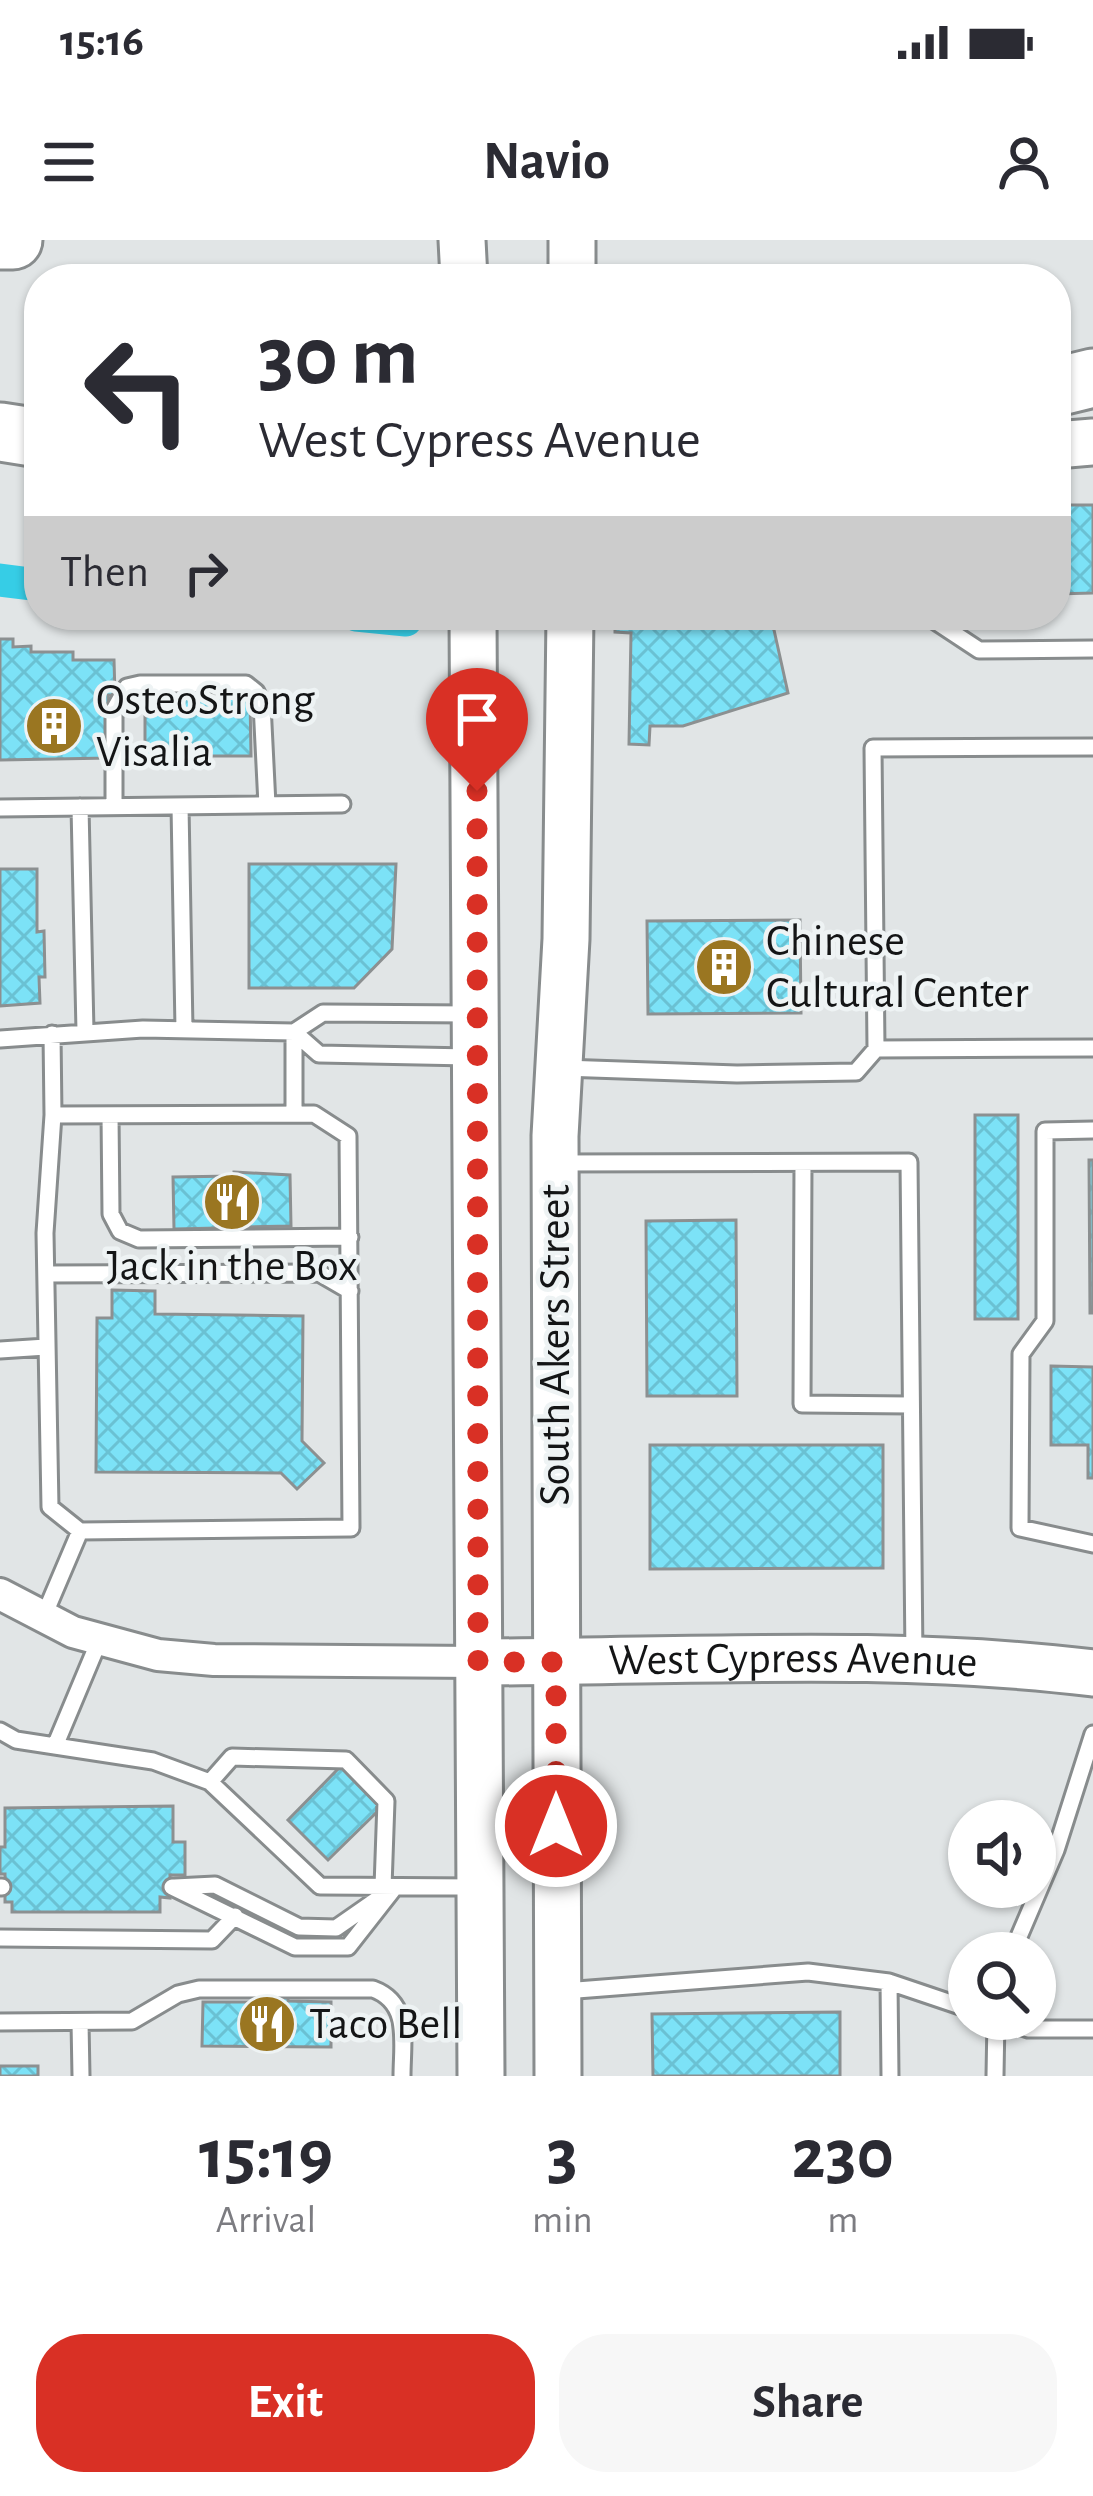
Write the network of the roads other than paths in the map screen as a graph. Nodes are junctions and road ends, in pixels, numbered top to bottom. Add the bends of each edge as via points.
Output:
1 (0, 240) edge
2 (13, 240) edge
3 (473, 630) edge
4 (570, 630) edge
5 (949, 630) edge
6 (1093, 649) edge
7 (1093, 747) edge
8 (342, 804) dead end
9 (267, 805) junction
10 (114, 806) junction
11 (180, 806) junction
12 (80, 807) junction
13 (0, 808) edge
14 (184, 1029) junction
15 (86, 1031) junction
16 (294, 1032) junction
17 (52, 1034) junction
18 (477, 1036) junction
19 (0, 1039) edge
20 (1093, 1048) edge
21 (876, 1049) junction
22 (560, 1068) junction
23 (52, 1114) junction
24 (110, 1114) junction
25 (294, 1114) junction
26 (1093, 1130) edge
27 (803, 1162) junction
28 (555, 1163) junction
29 (350, 1237) junction
30 (46, 1274) junction
31 (350, 1291) junction
32 (46, 1347) junction
33 (0, 1350) edge
34 (910, 1406) junction
35 (80, 1532) junction
36 (1093, 1544) edge
37 (0, 1594) edge
38 (43, 1618) junction
39 (99, 1641) junction
40 (914, 1657) junction
41 (478, 1662) junction
42 (556, 1662) junction
43 (1093, 1673) edge
44 (0, 1731) edge
45 (1093, 1734) edge
46 (55, 1746) junction
47 (210, 1782) junction
48 (389, 1887) junction
49 (480, 1887) junction
50 (235, 1916) junction
51 (1021, 1932) edge
52 (0, 1938) edge
53 (889, 1982) junction
54 (557, 1991) junction
55 (948, 2002) edge
56 (0, 2022) edge
57 (80, 2022) junction
58 (1056, 2029) edge
59 (1093, 2029) edge
60 (996, 2040) edge
61 (81, 2076) edge
62 (402, 2076) edge
63 (481, 2076) edge
64 (558, 2076) edge
65 (890, 2076) edge
66 (995, 2076) edge

1 - 2 highway
3 - 18 main road, South Akers Street
4 - 22 main road, South Akers Street
5 - 6 lane via 979,650
7 - 21 lane via 874,748
8 - 9 lane
9 - 10 lane via 256,692 246,684 140,684 127,687 114,710
9 - 11 lane
10 - 11 lane
10 - 12 lane
11 - 14 lane
12 - 13 lane
12 - 15 lane
14 - 15 lane
14 - 16 lane
15 - 17 lane
16 - 18 lane via 323,1013
16 - 18 lane via 319,1054
16 - 25 lane
17 - 19 lane
17 - 23 lane
18 - 41 main road, South Akers Street
20 - 21 lane
21 - 22 lane via 856,1072
22 - 28 main road, South Akers Street
23 - 24 lane
23 - 30 lane
24 - 25 lane
24 - 29 lane via 111,1214 120,1231 139,1240
25 - 29 lane via 314,1114 348,1136
26 - 36 lane via 1046,1131 1046,1321 1021,1354 1020,1528
27 - 28 lane
27 - 34 lane via 909,1162
27 - 34 lane via 802,1404
28 - 42 main road, South Akers Street
29 - 31 lane
30 - 31 lane via 319,1273
30 - 32 lane
31 - 35 lane via 351,1528
32 - 33 lane
32 - 35 lane via 50,1508
34 - 40 lane
35 - 38 lane
37 - 38 street, West Cypress Avenue
38 - 39 street, West Cypress Avenue
39 - 41 street, West Cypress Avenue via 200,1659
39 - 46 lane
40 - 42 main road, West Cypress Avenue
40 - 43 main road, West Cypress Avenue
41 - 42 main road, West Cypress Avenue
41 - 49 main road, South Akers Street
42 - 54 main road, South Akers Street
44 - 46 lane
45 - 51 lane
46 - 47 lane via 153,1761
47 - 48 lane via 320,1886
47 - 48 lane via 232,1756 346,1760 386,1801
48 - 49 lane
48 - 50 lane via 348,1947 295,1947
48 - 50 lane via 336,1928 299,1928 215,1885 172,1887
49 - 63 main road, South Akers Street
50 - 52 lane via 212,1940
53 - 54 lane via 808,1972
53 - 55 lane
53 - 65 lane
54 - 64 main road, South Akers Street
56 - 57 lane
57 - 61 lane
57 - 62 lane via 132,2021 200,1989 373,1989 388,1995 401,2017
58 - 59 lane
60 - 66 lane

